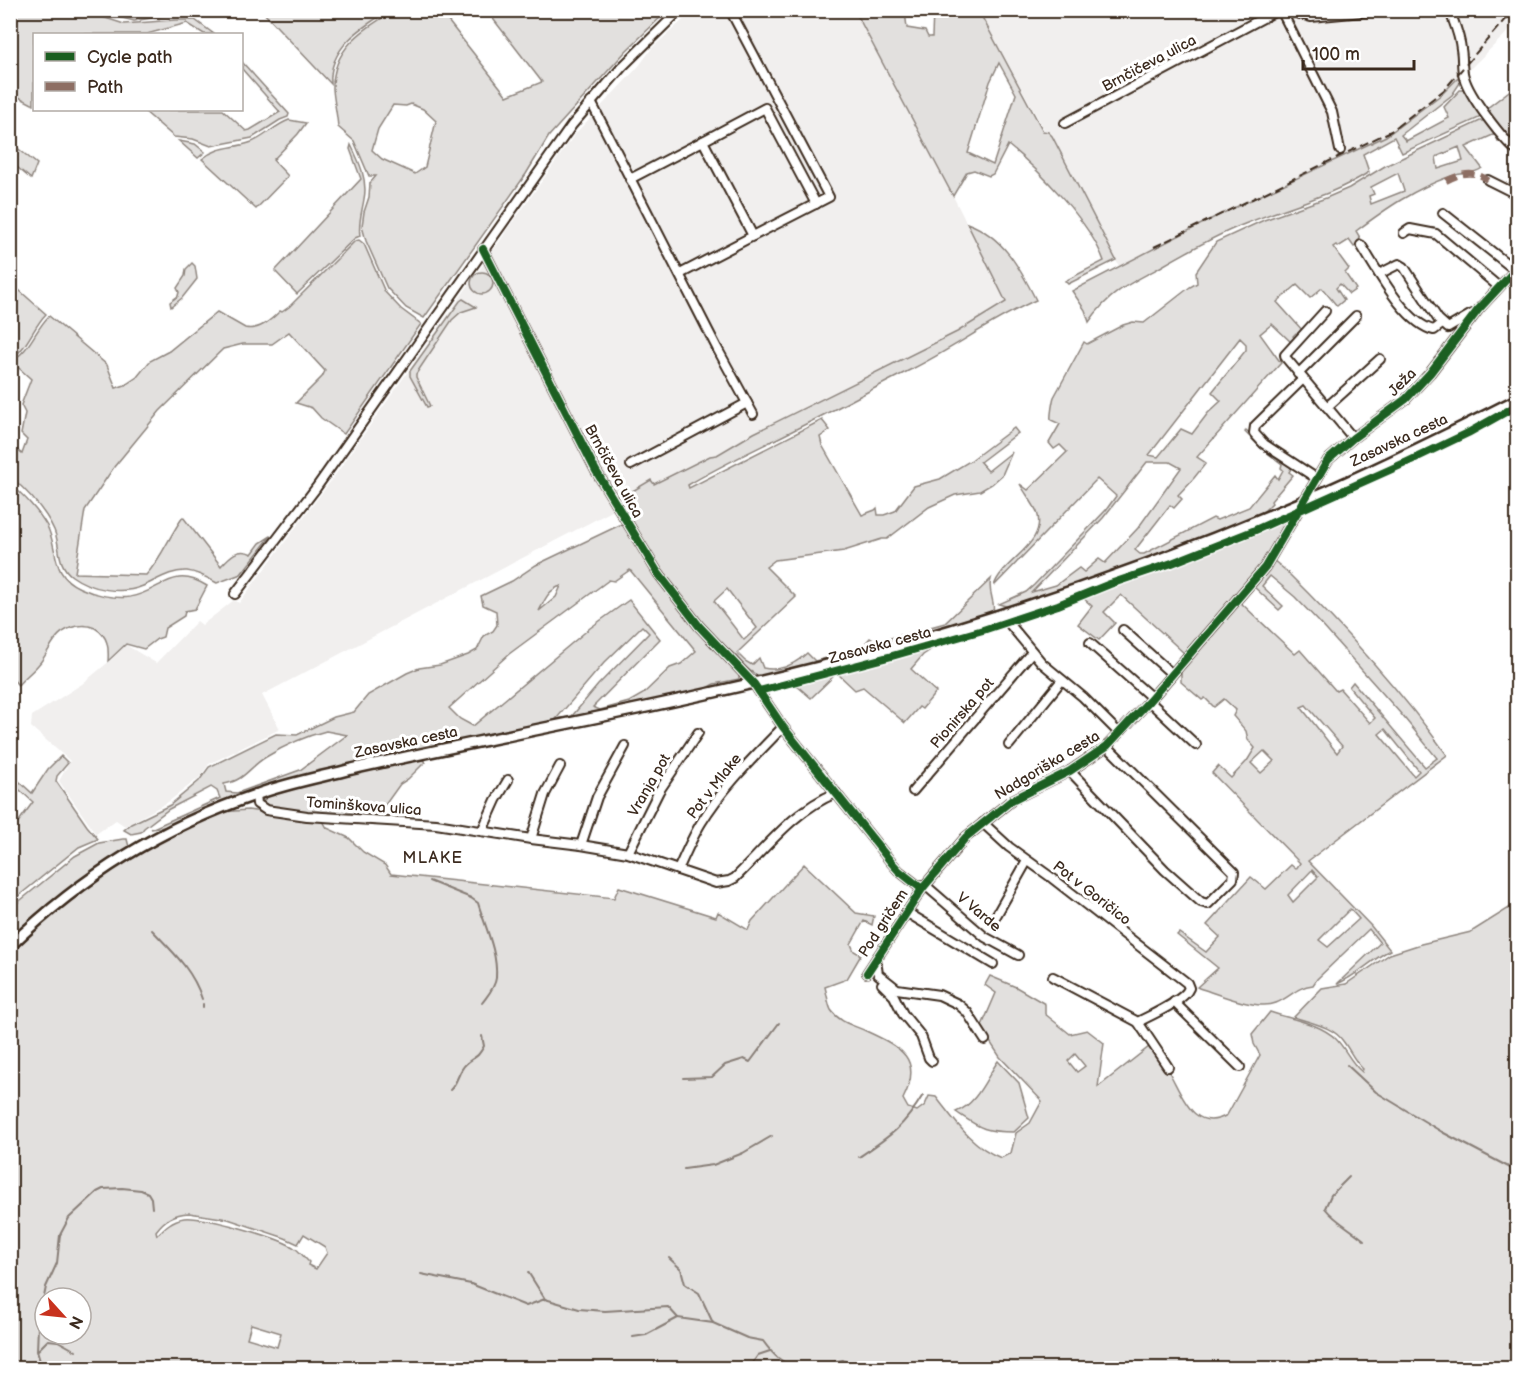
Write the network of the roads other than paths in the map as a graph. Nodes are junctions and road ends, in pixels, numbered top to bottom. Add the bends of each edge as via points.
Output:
1 (681, 10) edge
2 (729, 10) edge
3 (1281, 10) edge
4 (1383, 10) edge
5 (1448, 10) edge
6 (591, 102) junction
7 (1065, 123) dead end
8 (703, 141) junction
9 (1340, 150) dead end
10 (1518, 152) edge
11 (630, 179) junction
12 (1488, 180) dead end
13 (1518, 195) edge
14 (816, 204) junction
15 (1443, 213) dead end
16 (1404, 232) dead end
17 (753, 237) junction
18 (1361, 245) dead end
19 (483, 249) junction
20 (1516, 269) edge
21 (680, 274) junction
22 (1379, 274) junction
23 (1499, 287) junction
24 (1478, 310) junction
25 (1325, 311) dead end
26 (1356, 316) dead end
27 (1445, 326) junction
28 (1449, 348) junction
29 (1380, 359) dead end
30 (1300, 377) junction
31 (1518, 399) edge
32 (747, 404) junction
33 (1327, 407) junction
34 (753, 414) dead end
35 (1353, 438) junction
36 (630, 465) dead end
37 (1316, 478) junction
38 (1303, 504) junction
39 (235, 594) dead end
40 (1002, 615) junction
41 (1123, 630) dead end
42 (1090, 643) dead end
43 (1032, 652) junction
44 (1172, 674) junction
45 (1062, 680) junction
46 (754, 684) junction
47 (1150, 700) junction
48 (783, 727) junction
49 (698, 733) dead end
50 (1119, 733) junction
51 (1009, 745) dead end
52 (1196, 745) dead end
53 (1107, 746) junction
54 (625, 747) dead end
55 (560, 766) dead end
56 (1070, 771) junction
57 (508, 780) dead end
58 (913, 791) dead end
59 (836, 793) junction
60 (256, 794) junction
61 (983, 823) junction
62 (482, 831) junction
63 (531, 839) junction
64 (581, 845) junction
65 (628, 853) junction
66 (1027, 861) junction
67 (678, 870) junction
68 (924, 887) junction
69 (906, 912) junction
70 (993, 921) dead end
71 (10, 945) edge
72 (1018, 955) dead end
73 (876, 958) junction
74 (993, 964) dead end
75 (867, 973) dead end
76 (878, 974) junction
77 (1053, 977) dead end
78 (1174, 1002) junction
79 (1138, 1022) junction
80 (986, 1040) dead end
81 (932, 1061) dead end
82 (1240, 1067) dead end
83 (1168, 1068) dead end

1 - 6 street via 641,46
2 - 14 street via 829,197
3 - 4 street via 1311,17
3 - 7 street, Brnčičeva ulica
3 - 9 street via 1332,112
5 - 10 street via 1461,46 1464,80
6 - 11 street
6 - 19 street
8 - 11 street
8 - 14 street via 765,108
8 - 17 street
11 - 21 street
12 - 13 street
14 - 17 street
15 - 20 street, Ježa
16 - 23 street via 1410,229 1436,234
17 - 21 street
18 - 22 street
19 - 39 street via 316,488
19 - 46 street, Brnčičeva ulica via 596,471 658,573 699,626
20 - 23 street, Ježa
21 - 32 street
22 - 27 street via 1397,301 1423,325 1434,330
22 - 27 street via 1399,264 1404,267
23 - 24 street, Ježa
24 - 27 street, Ježa
24 - 28 street, Ježa
25 - 30 street via 1286,355
26 - 30 street
27 - 28 street
28 - 35 street, Ježa via 1406,399
29 - 33 street
30 - 33 street
30 - 37 street via 1255,426 1254,433 1264,444
31 - 38 main road, Zasavska cesta
32 - 34 street
32 - 36 street, Brnčičeva ulica
33 - 35 street
35 - 37 street, Ježa via 1328,460
37 - 38 street, Ježa
38 - 40 main road, Zasavska cesta
38 - 44 street, Nadgoriška cesta via 1265,567
40 - 43 street
40 - 46 main road, Zasavska cesta
41 - 44 street
42 - 47 street
43 - 45 street
43 - 58 street, Pionirska pot
44 - 47 street, Nadgoriška cesta
45 - 50 street
45 - 51 street
46 - 48 street
46 - 60 main road, Zasavska cesta via 386,762
47 - 50 street, Nadgoriška cesta
47 - 52 street
48 - 59 street
48 - 67 street, Pot v Mlake via 713,806
49 - 65 street, Vranja pot via 659,791
50 - 53 street, Nadgoriška cesta
53 - 56 street, Nadgoriška cesta
53 - 56 street via 1234,872 1233,879 1208,904 1165,870
54 - 64 street via 597,797
55 - 63 street via 545,794
56 - 61 street, Nadgoriška cesta via 1012,800
57 - 62 street
59 - 67 street, Tominškova ulica via 793,820 729,881 716,883
59 - 68 street via 899,871
60 - 62 street, Tominškova ulica via 257,804 266,810
60 - 71 main road, Zasavska cesta via 166,833 106,866
61 - 66 street, Pot v Goričico
61 - 68 street, Nadgoriška cesta via 966,837
62 - 63 street, Tominškova ulica
63 - 64 street, Tominškova ulica
64 - 65 street, Tominškova ulica
65 - 67 street, Tominškova ulica
66 - 70 street
66 - 78 street, Pot v Goričico via 1187,983 1189,991
68 - 69 street, Pod gričem
68 - 72 street, V Varde via 985,937
69 - 73 street, Pod gričem
69 - 74 street, Pod gričem
73 - 75 street, Pod gričem
73 - 76 street, Pod gričem
76 - 80 street, Pod gričem via 897,989 939,995 958,1004
76 - 81 street, Pod gričem via 921,1036
77 - 79 street
78 - 79 street
78 - 82 street
79 - 83 street

